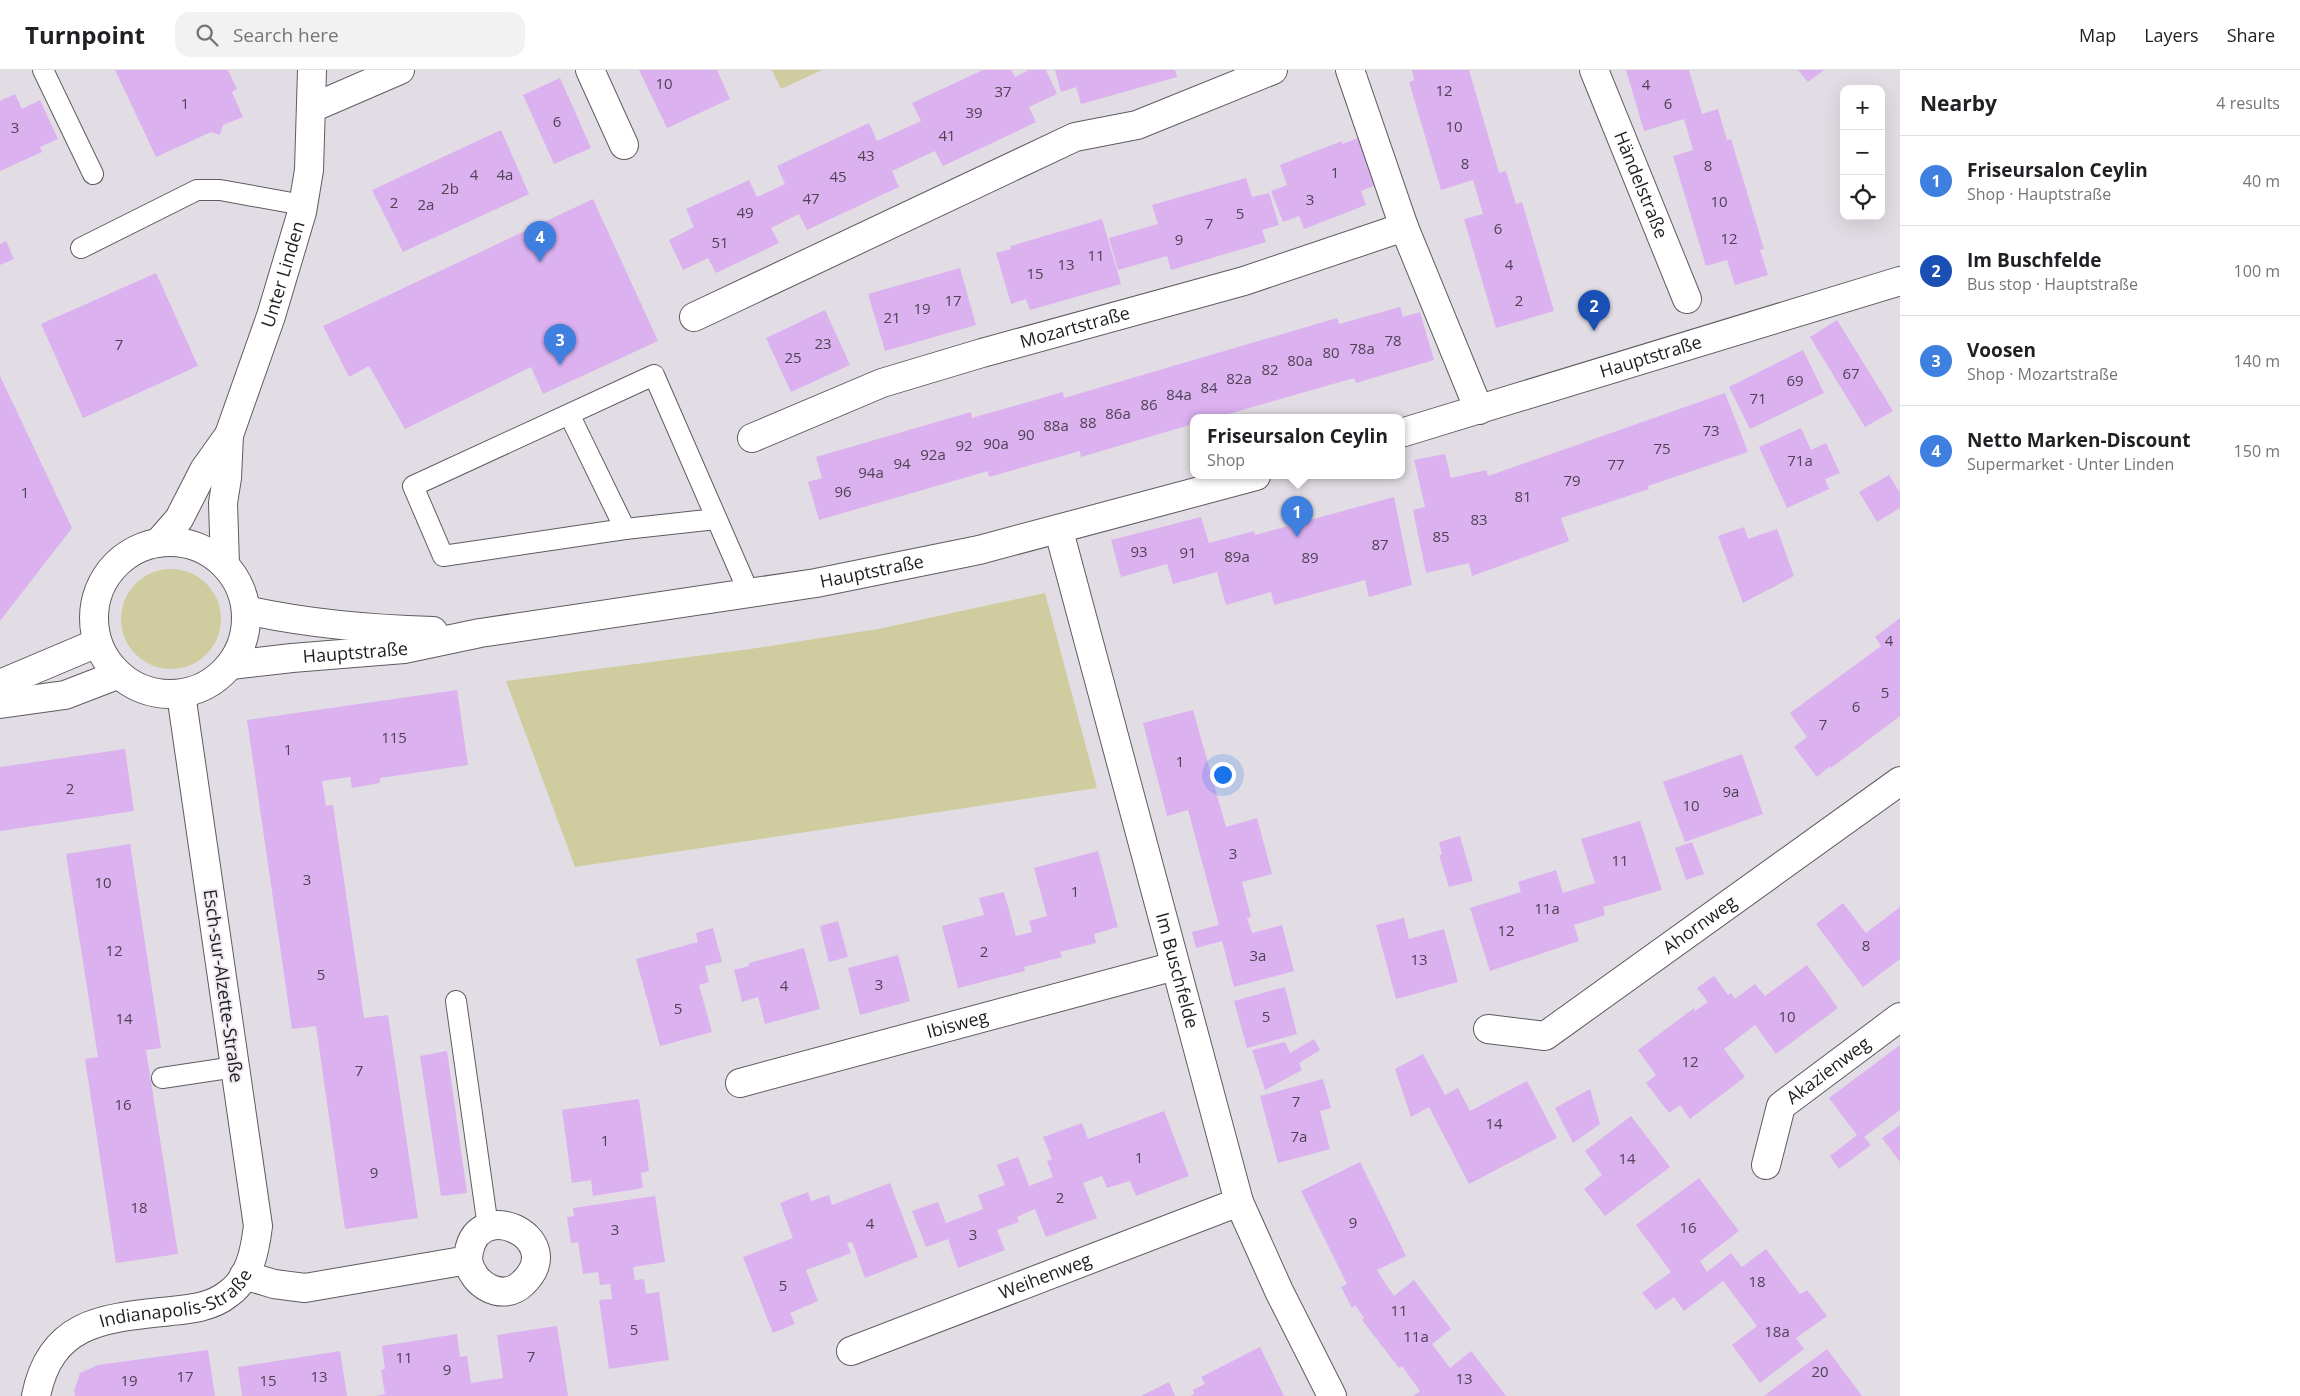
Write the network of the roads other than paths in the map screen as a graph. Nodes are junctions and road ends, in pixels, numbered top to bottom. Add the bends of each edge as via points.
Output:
1 (42, 70) edge
2 (312, 70) edge
3 (400, 70) edge
4 (590, 70) edge
5 (1273, 70) edge
6 (1350, 70) edge
7 (1594, 70) edge
8 (312, 108) junction
9 (624, 145) dead end
10 (93, 174) dead end
11 (303, 205) junction
12 (1404, 228) junction
13 (81, 248) dead end
14 (1900, 281) edge
15 (1687, 300) dead end
16 (694, 316) dead end
17 (1479, 410) junction
18 (570, 416) junction
19 (1405, 432) edge
20 (229, 435) junction
21 (752, 438) dead end
22 (1245, 479) edge
23 (716, 519) junction
24 (625, 529) junction
25 (1058, 531) junction
26 (158, 543) junction
27 (225, 565) junction
28 (748, 593) junction
29 (246, 610) junction
30 (480, 633) junction
31 (97, 642) junction
32 (231, 665) junction
33 (117, 675) junction
34 (0, 684) edge
35 (181, 694) junction
36 (0, 704) edge
37 (1900, 781) edge
38 (1175, 966) junction
39 (456, 1001) dead end
40 (1900, 1017) edge
41 (1488, 1029) dead end
42 (235, 1067) junction
43 (162, 1078) dead end
44 (740, 1083) dead end
45 (1766, 1165) dead end
46 (1239, 1202) junction
47 (488, 1228) junction
48 (468, 1260) junction
49 (244, 1275) junction
50 (850, 1351) dead end
51 (36, 1396) edge
52 (1332, 1396) edge

1 - 10 lane
2 - 8 street, Unter Linden
3 - 8 street
4 - 9 street
5 - 16 street via 1137,125 1075,136
6 - 12 street
7 - 15 street, Händelstraße
8 - 11 street, Unter Linden via 309,170
11 - 13 lane via 220,190 197,190
11 - 20 street, Unter Linden via 271,316
12 - 17 street
12 - 21 street, Mozartstraße via 1244,281 982,352 882,383
14 - 17 street, Hauptstraße
17 - 19 street, Hauptstraße
18 - 23 lane via 654,375
18 - 24 lane
18 - 24 lane via 413,486 443,556
20 - 26 street, Unter Linden via 204,470 179,519
20 - 27 street, Unter Linden via 223,503
22 - 25 street, Hauptstraße
23 - 24 lane
23 - 28 lane
25 - 28 street, Hauptstraße via 816,583
25 - 38 street, Im Buschfelde
26 - 27 street via 193,545
26 - 31 street via 133,552 118,562 104,580 96,598 94,614
27 - 29 street via 243,593
28 - 30 street, Hauptstraße
29 - 30 street, Hauptstraße via 383,630
29 - 32 street via 246,631
30 - 32 street, Hauptstraße via 404,649
31 - 33 street
31 - 34 street
32 - 35 street via 209,684
33 - 35 street via 156,694
33 - 36 street via 65,696
35 - 42 street, Esch-sur-Alzette-Straße
37 - 41 street, Ahornweg via 1545,1036
38 - 44 street, Ibisweg
38 - 46 street, Im Buschfelde
39 - 47 lane
40 - 45 street, Akazienweg via 1781,1106
42 - 43 lane
42 - 49 street, Esch-sur-Alzette-Straße via 258,1226 255,1255
46 - 50 street, Weihenweg
46 - 52 street, Im Buschfelde
47 - 48 street via 471,1244
47 - 48 street via 510,1226 528,1237 535,1257 529,1276 515,1288 494,1291 479,1282 471,1272
48 - 49 street, Indianapolis-Straße via 305,1288 274,1284
49 - 51 street, Indianapolis-Straße via 230,1294 196,1308 112,1318 85,1326 65,1339 50,1356

